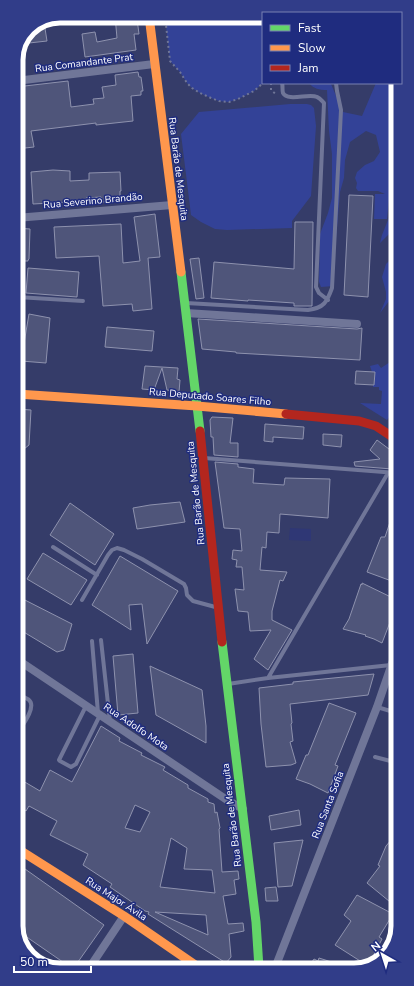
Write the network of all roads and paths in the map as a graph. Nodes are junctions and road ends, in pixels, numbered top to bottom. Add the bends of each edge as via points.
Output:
1 (150, 23) edge
2 (166, 23) edge
3 (154, 64) junction
4 (23, 80) edge
5 (262, 84) edge
6 (282, 84) edge
7 (336, 84) edge
8 (172, 205) junction
9 (23, 217) edge
10 (23, 297) edge
11 (328, 300) junction
12 (83, 301) dead end
13 (184, 303) junction
14 (186, 313) junction
15 (357, 324) dead end
16 (23, 394) edge
17 (197, 406) junction
18 (391, 436) edge
19 (203, 458) junction
20 (388, 473) joint
21 (53, 547) dead end
22 (97, 575) junction
23 (82, 600) dead end
24 (219, 608) junction
25 (101, 640) dead end
26 (92, 641) dead end
27 (23, 663) edge
28 (391, 665) joint
29 (268, 678) junction
30 (227, 684) junction
31 (23, 697) edge
32 (86, 706) junction
33 (377, 707) junction
34 (391, 712) edge
35 (99, 714) junction
36 (110, 722) junction
37 (23, 724) edge
38 (375, 756) dead end
39 (391, 761) edge
40 (243, 809) junction
41 (23, 851) edge
42 (124, 916) junction
43 (93, 963) edge
44 (192, 963) edge
45 (259, 963) edge
46 (277, 963) edge

1 - 3 street, Rua Barão de Mesquita
2 - 5 path via 170,61 192,88 211,98 229,102 254,91
3 - 4 street, Rua Comandante Prat
3 - 8 street, Rua Barão de Mesquita
6 - 11 lane via 286,96 315,96 324,103 316,287
7 - 11 lane via 341,110 332,288
8 - 9 street, Rua Severino Brandão
8 - 13 street, Rua Barão de Mesquita
10 - 12 lane
11 - 13 lane via 322,306 308,310
13 - 14 street, Rua Barão de Mesquita
14 - 15 street
14 - 17 street, Rua Barão de Mesquita
16 - 17 street, Rua Deputado Soares Filho
17 - 18 street, Rua Deputado Soares Filho via 359,421 376,426
17 - 19 street, Rua Barão de Mesquita
19 - 20 lane
19 - 24 street, Rua Barão de Mesquita
20 - 29 lane
21 - 22 lane
22 - 23 lane
22 - 24 lane via 108,555 117,548 184,584 187,595 193,601
24 - 30 street, Rua Barão de Mesquita
25 - 36 lane
26 - 35 lane
27 - 32 street, Rua Adolfo Mota
28 - 29 lane
28 - 33 street, Rua Santa Sofia
29 - 30 lane
30 - 40 street, Rua Barão de Mesquita
31 - 37 lane via 29,700 31,710
32 - 35 street, Rua Adolfo Mota
32 - 35 lane via 60,761 71,766 76,764
33 - 34 lane
33 - 46 street, Rua Santa Sofia
35 - 36 street, Rua Adolfo Mota
36 - 40 street, Rua Adolfo Mota
38 - 39 lane
40 - 45 street, Rua Barão de Mesquita
41 - 42 street, Rua Major Ávila
42 - 43 street
42 - 44 street, Rua Major Ávila

